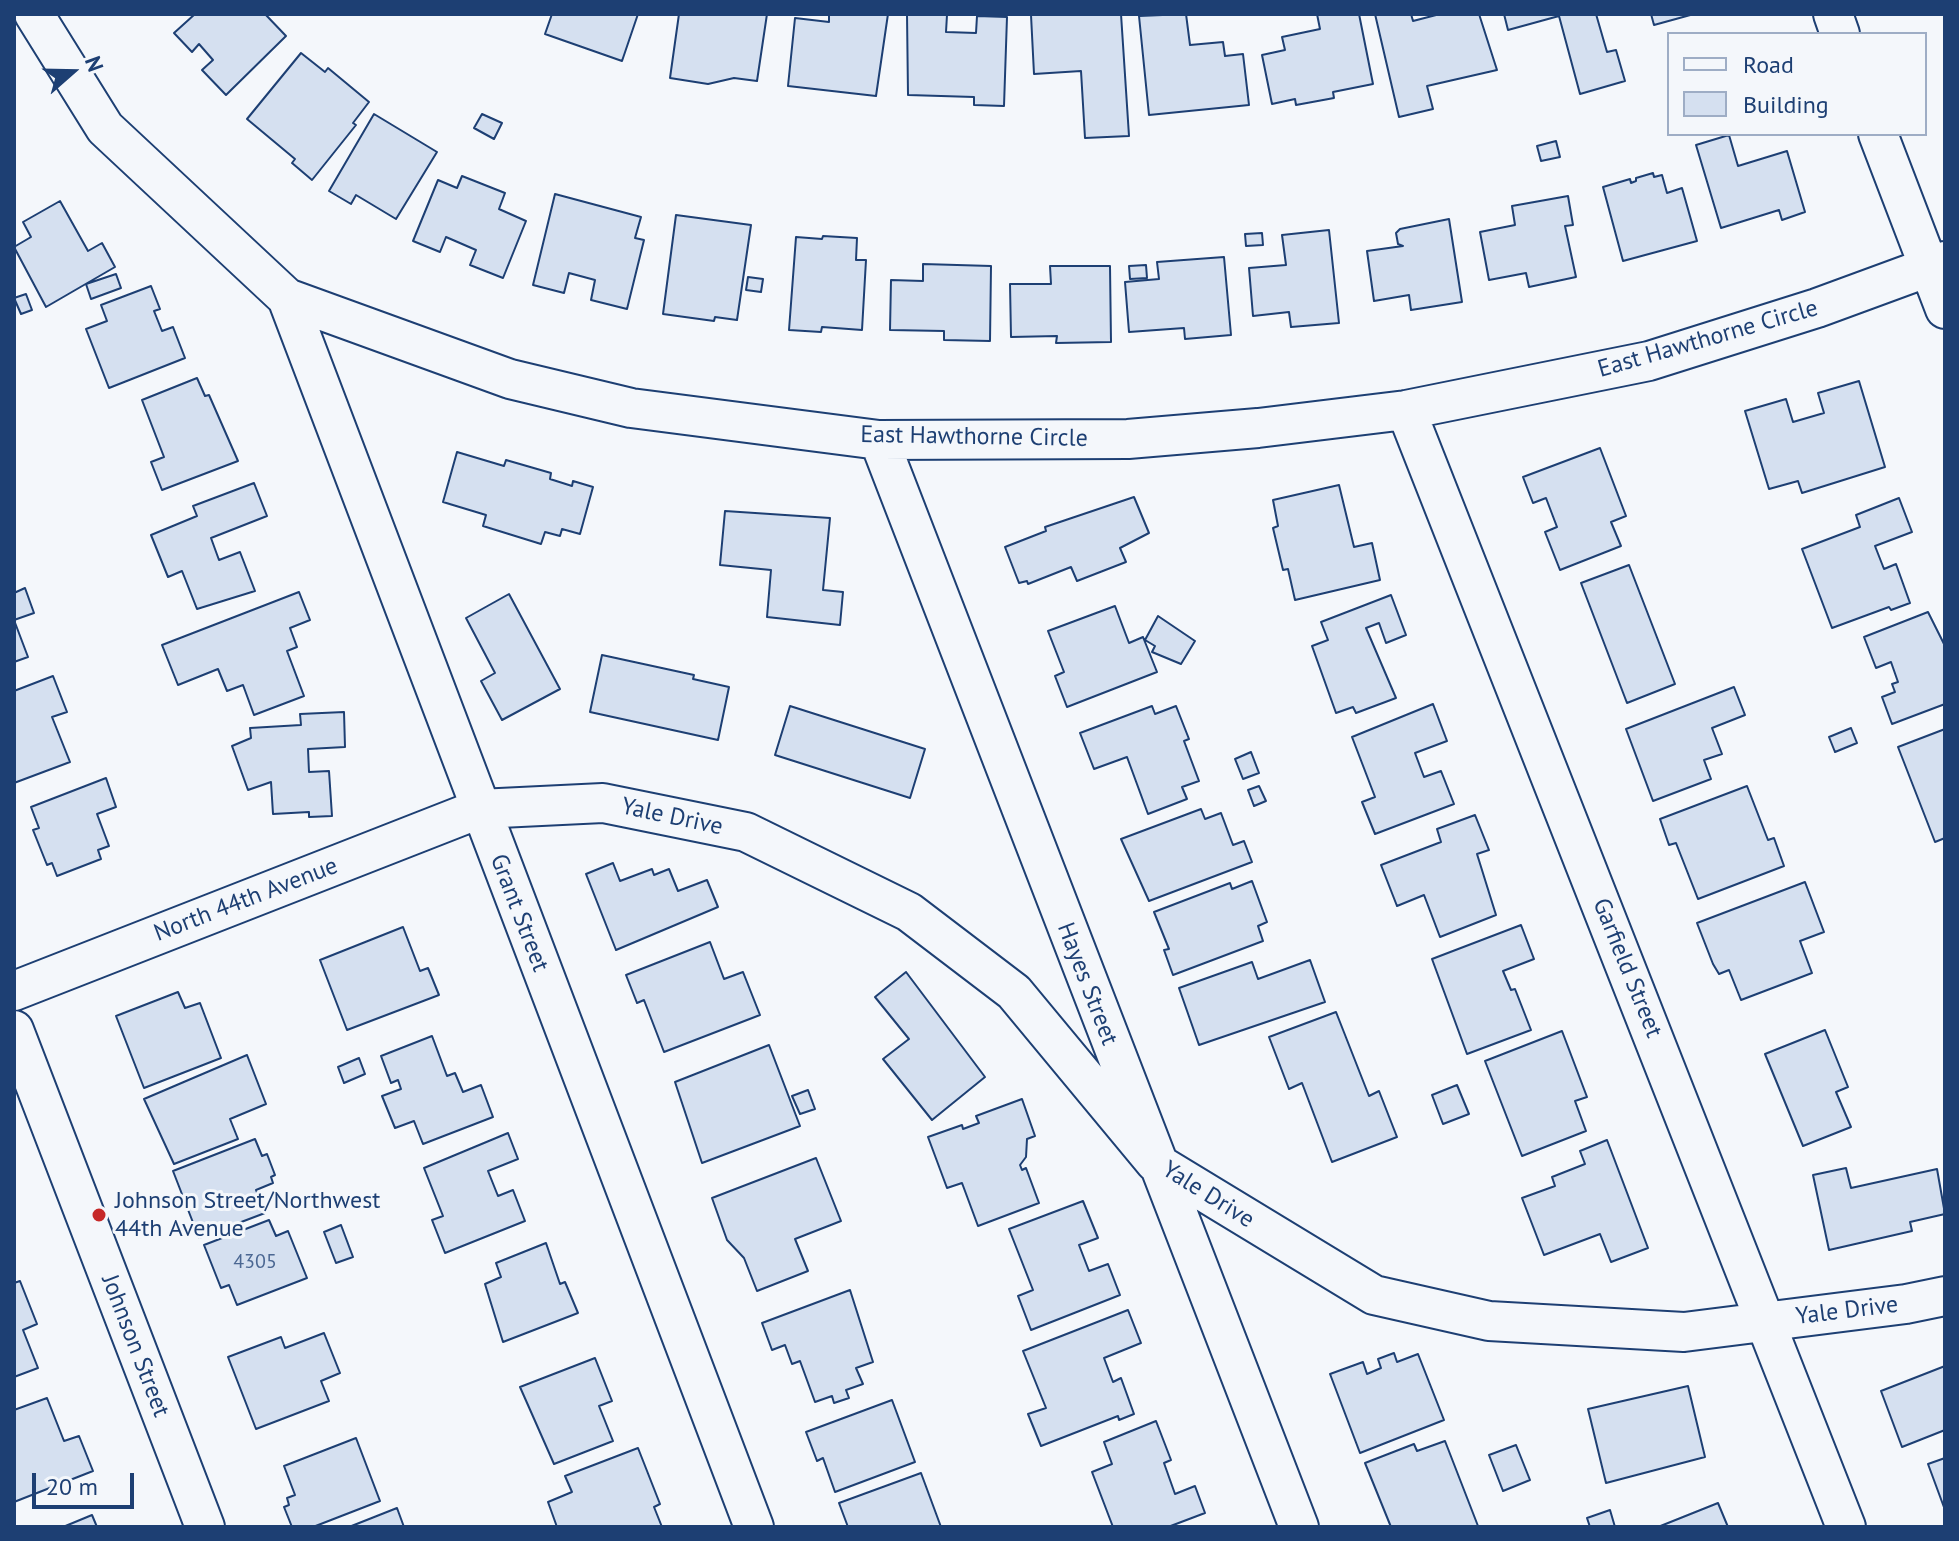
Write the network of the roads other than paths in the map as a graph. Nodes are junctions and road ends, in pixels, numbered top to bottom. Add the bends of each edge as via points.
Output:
1 (34, 14) edge
2 (1879, 136) edge
3 (1937, 264) edge
4 (287, 298) junction
5 (1945, 309) edge
6 (1406, 410) junction
7 (879, 440) junction
8 (479, 809) junction
9 (14, 991) edge
10 (14, 1030) edge
11 (1155, 1162) junction
12 (1945, 1296) edge
13 (1766, 1321) junction
14 (205, 1527) edge
15 (754, 1527) edge
16 (1299, 1527) edge
17 (1846, 1527) edge

1 - 4 street, East Hawthorne Circle via 105,128
2 - 3 street
3 - 5 street
3 - 6 street, East Hawthorne Circle via 1649,361
4 - 7 street, East Hawthorne Circle via 510,379 631,408
4 - 8 street, Grant Street
6 - 7 street, East Hawthorne Circle via 1128,439
6 - 13 street, Garfield Street
7 - 11 street, Hayes Street
8 - 9 street, North 44th Avenue
8 - 11 street, Yale Drive via 603,803 746,832 909,912 1014,992
8 - 15 street, Grant Street
10 - 14 street, Johnson Street
11 - 13 street, Yale Drive via 1374,1295 1489,1321 1684,1332
11 - 16 street, Hayes Street
12 - 13 street, Yale Drive
13 - 17 street, Garfield Street

